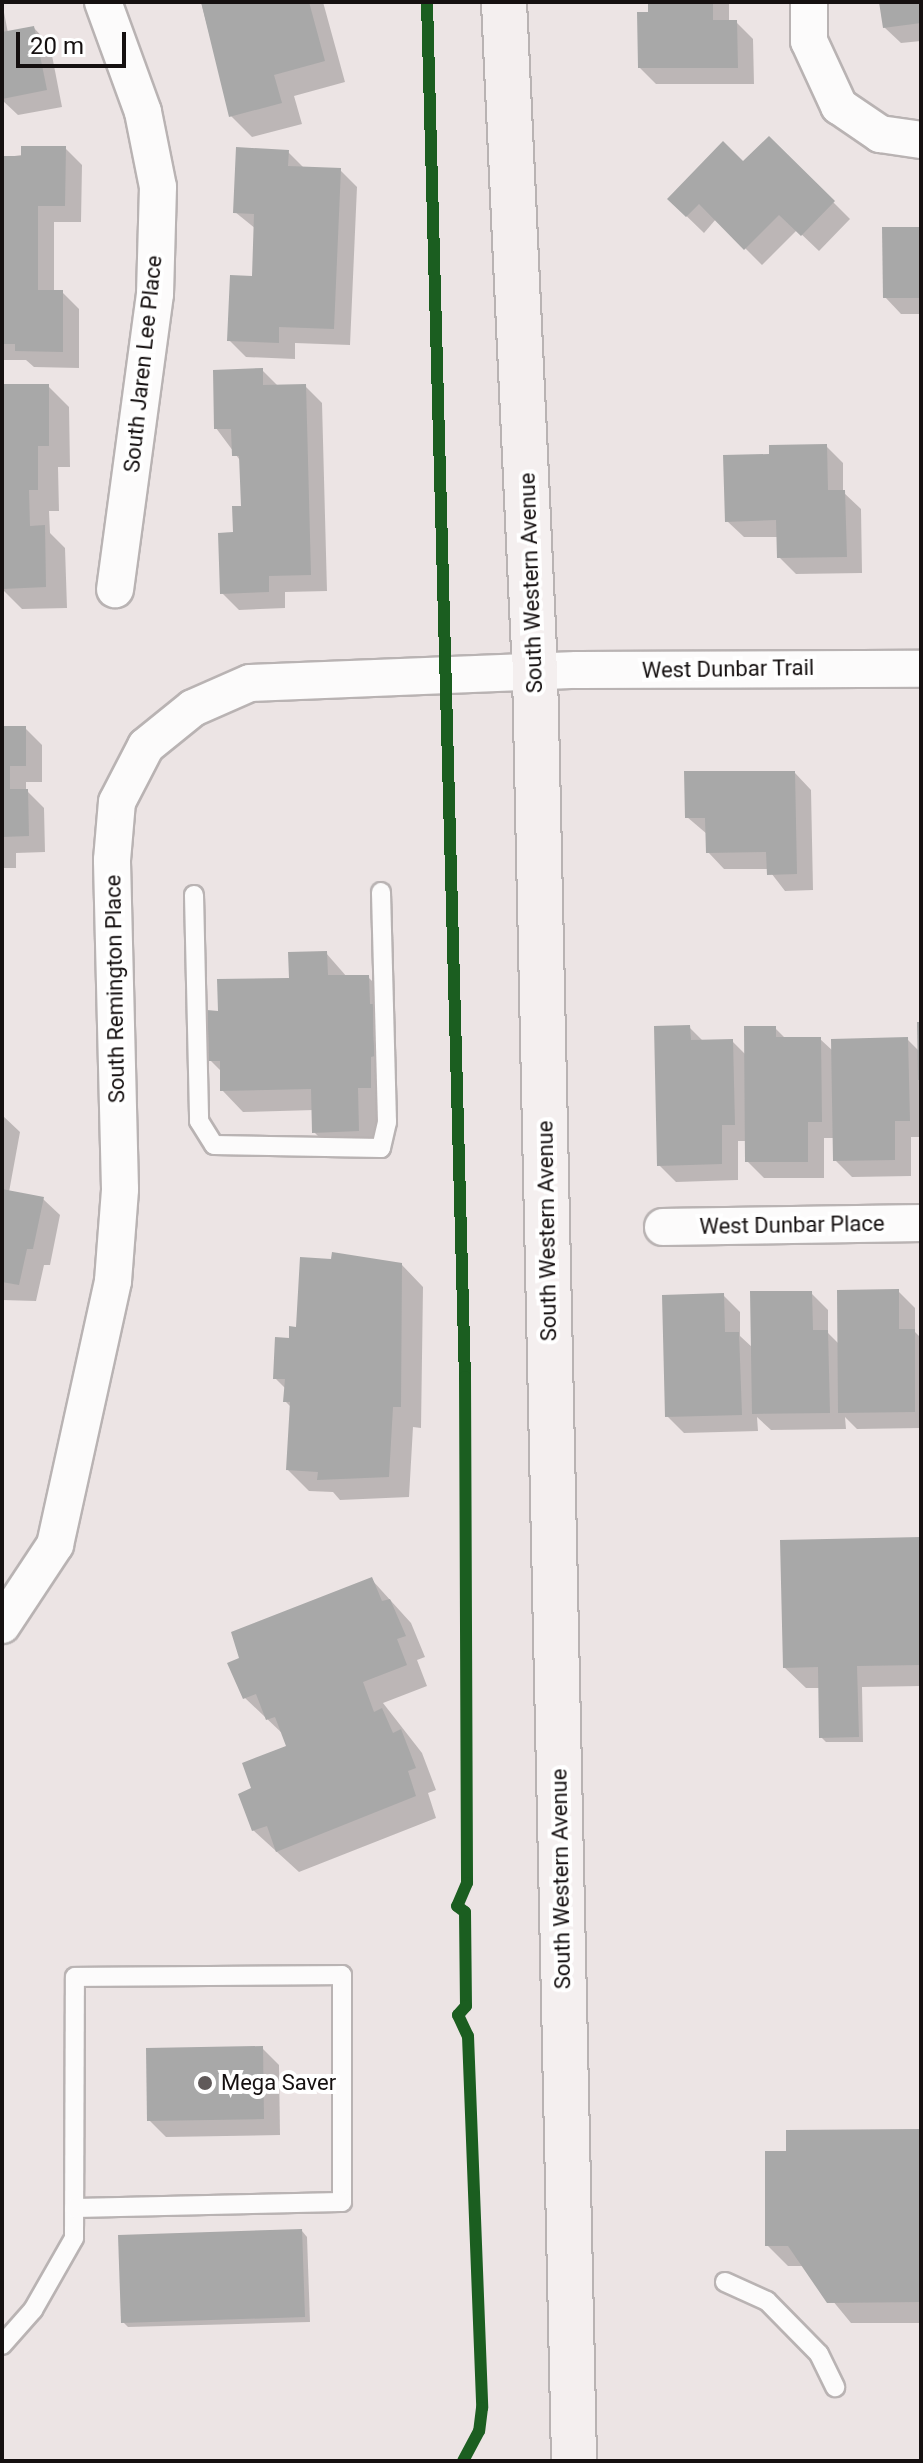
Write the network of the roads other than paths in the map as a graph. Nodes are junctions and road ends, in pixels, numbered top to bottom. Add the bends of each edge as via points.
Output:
1 (103, 2) edge
2 (504, 2) edge
3 (809, 2) edge
4 (921, 140) edge
5 (115, 589) dead end
6 (921, 669) edge
7 (535, 672) junction
8 (381, 892) dead end
9 (194, 895) dead end
10 (921, 1223) edge
11 (663, 1227) dead end
12 (2, 1625) edge
13 (74, 2208) junction
14 (725, 2282) dead end
15 (2, 2345) edge
16 (835, 2387) dead end
17 (574, 2461) edge

1 - 5 street, South Jaren Lee Place via 143,112 158,187 155,294
2 - 7 main road, South Western Avenue
3 - 4 street via 809,41 839,106 880,134
6 - 7 street, West Dunbar Trail
7 - 12 street, South Remington Place via 250,683 193,708 146,746 117,802 112,860 120,1189 113,1281 55,1545
7 - 17 main road, South Western Avenue
8 - 9 lane via 387,1122 381,1148 214,1145 199,1121
10 - 11 street, West Dunbar Place
13 - 13 lane via 75,1977 342,1975 342,2202
13 - 15 lane via 74,2238 33,2310
14 - 16 lane via 767,2301 819,2354

